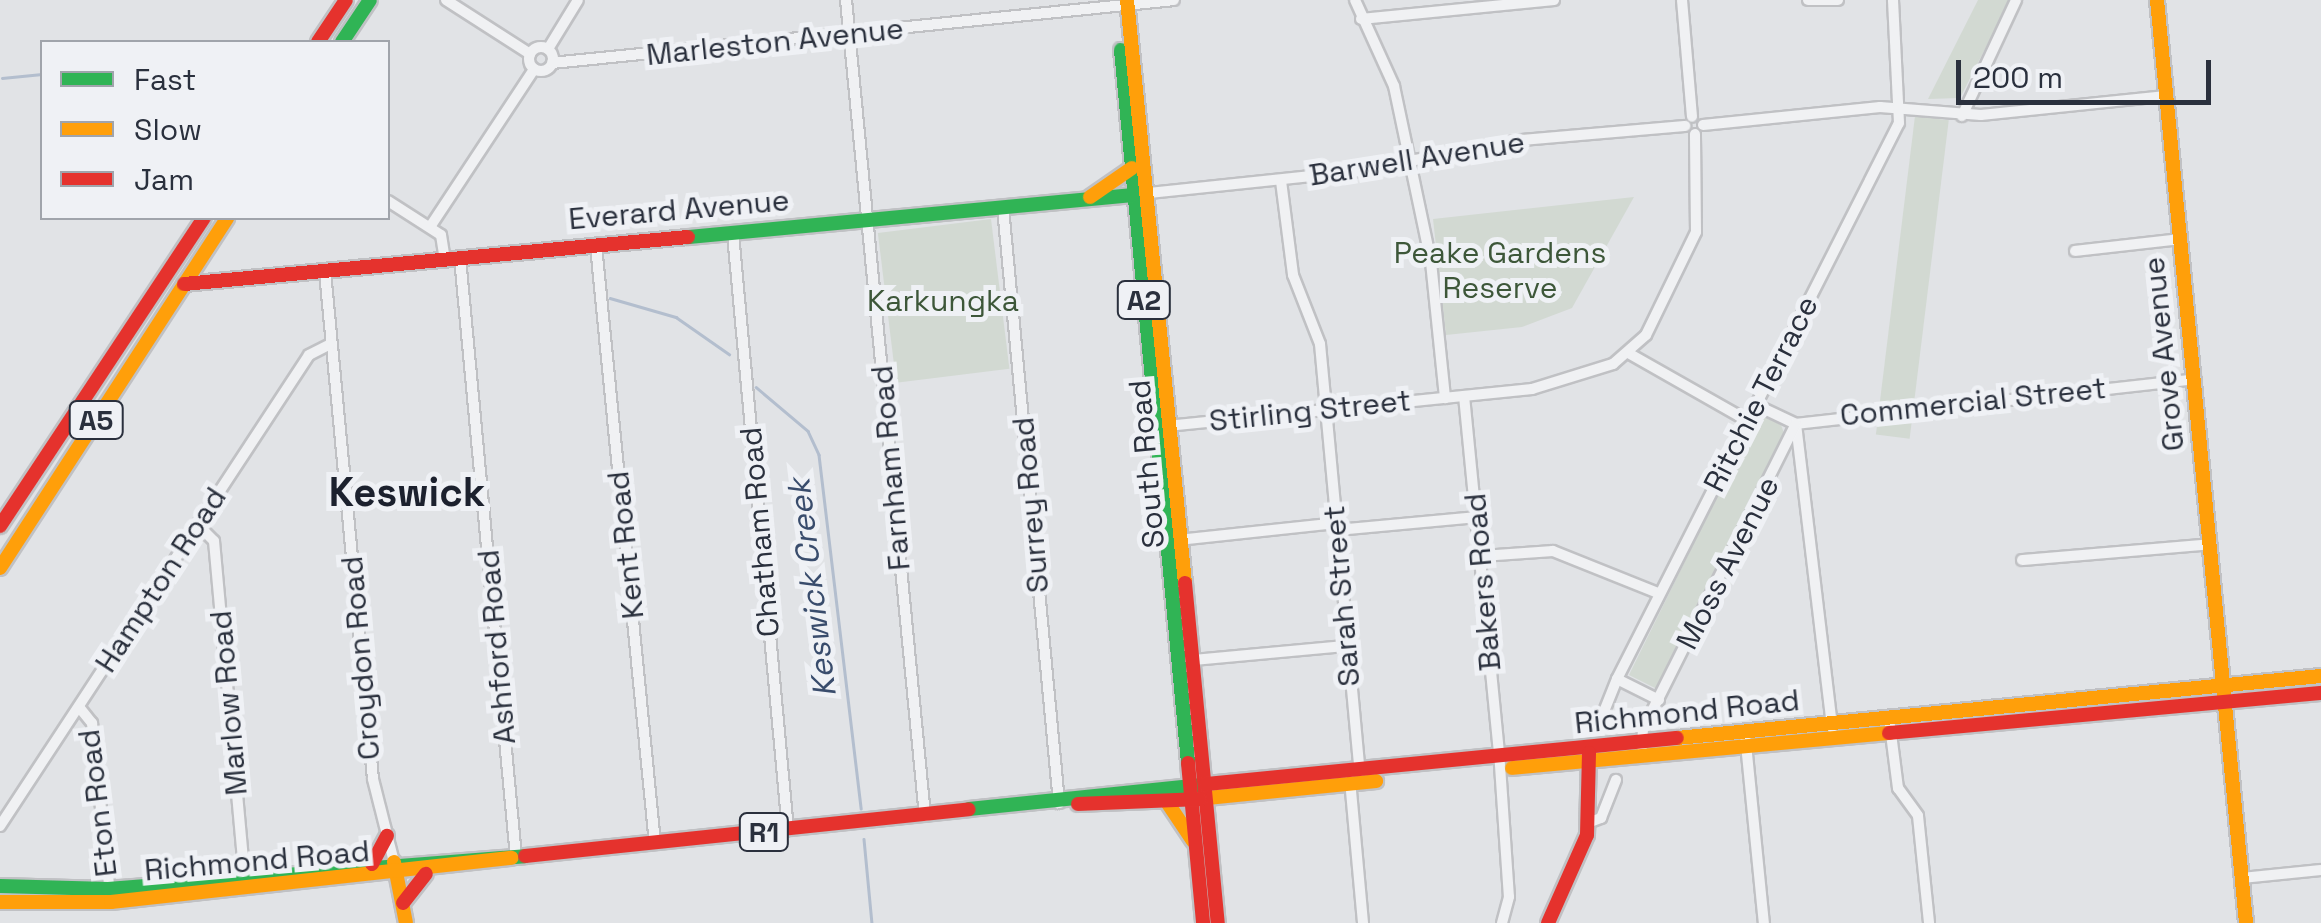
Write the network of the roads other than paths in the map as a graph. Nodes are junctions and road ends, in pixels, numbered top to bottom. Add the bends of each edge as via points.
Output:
1 (348, 0) edge
2 (370, 0) edge
3 (446, 0) edge
4 (578, 0) edge
5 (846, 0) edge
6 (1174, 0) edge
7 (1354, 0) edge
8 (1554, 0) edge
9 (1682, 0) edge
10 (1808, 0) edge
11 (1838, 0) edge
12 (1893, 0) edge
13 (2016, 0) edge
14 (2157, 0) edge
15 (1122, 3) edge
16 (1361, 20) junction
17 (356, 22) junction
18 (849, 35) junction
19 (319, 40) edge
20 (343, 40) edge
21 (548, 49) junction
22 (530, 54) junction
23 (552, 63) junction
24 (534, 69) junction
25 (2166, 96) junction
26 (1902, 108) junction
27 (1962, 116) junction
28 (1694, 125) junction
29 (1410, 162) junction
30 (1132, 168) junction
31 (1282, 180) junction
32 (1142, 194) junction
33 (1085, 200) junction
34 (390, 201) edge
35 (1003, 208) junction
36 (203, 220) edge
37 (226, 220) edge
38 (867, 220) junction
39 (430, 227) junction
40 (732, 234) junction
41 (2180, 239) junction
42 (596, 246) junction
43 (2075, 251) dead end
44 (453, 259) junction
45 (325, 272) junction
46 (167, 274) junction
47 (188, 278) junction
48 (332, 344) junction
49 (1630, 354) junction
50 (2194, 379) junction
51 (92, 388) junction
52 (1464, 396) junction
53 (1446, 398) junction
54 (109, 399) junction
55 (1756, 406) junction
56 (1325, 409) junction
57 (1748, 421) junction
58 (1796, 424) junction
59 (1164, 426) junction
60 (1478, 517) junction
61 (197, 524) junction
62 (0, 526) edge
63 (1336, 527) junction
64 (1175, 540) junction
65 (2211, 544) junction
66 (1482, 556) junction
67 (2022, 560) dead end
68 (0, 568) edge
69 (1658, 593) junction
70 (1345, 646) junction
71 (1193, 660) junction
72 (2321, 676) edge
73 (1617, 679) junction
74 (2224, 686) junction
75 (2321, 693) edge
76 (1659, 700) junction
77 (2226, 703) junction
78 (78, 707) junction
79 (1889, 718) junction
80 (1599, 724) dead end
81 (1832, 731) junction
82 (1891, 734) junction
83 (1746, 740) junction
84 (1642, 751) junction
85 (1590, 756) junction
86 (1499, 765) junction
87 (1355, 779) junction
88 (1616, 780) dead end
89 (1199, 792) junction
90 (1166, 802) junction
91 (1059, 803) junction
92 (925, 816) junction
93 (1590, 822) junction
94 (0, 826) edge
95 (788, 830) junction
96 (387, 836) junction
97 (655, 843) junction
98 (1196, 846) junction
99 (516, 857) junction
100 (396, 869) junction
101 (2321, 870) edge
102 (374, 871) junction
103 (426, 874) junction
104 (2242, 878) junction
105 (245, 883) junction
106 (0, 886) edge
107 (110, 896) junction
108 (402, 900) junction
109 (0, 902) edge
110 (406, 923) edge
111 (1203, 923) edge
112 (1218, 923) edge
113 (1363, 923) edge
114 (1502, 923) edge
115 (1548, 923) edge
116 (1764, 923) edge
117 (1928, 923) edge
118 (2246, 923) edge

1 - 17 main road
1 - 19 main road
2 - 17 main road
3 - 22 street
4 - 21 street
5 - 18 street, Farnham Road
6 - 15 street, Marleston Avenue
7 - 16 street
8 - 16 street
9 - 28 street
10 - 11 street
12 - 26 street
13 - 27 street
14 - 25 main road, Grove Avenue
15 - 18 street, Marleston Avenue
15 - 30 main road, South Road / A2
15 - 32 main road, South Road / A2
16 - 29 street via 1394,86
17 - 20 main road
18 - 23 street, Marleston Avenue
18 - 38 street, Farnham Road
21 - 22 street
21 - 23 street
22 - 24 street
23 - 24 street, Marleston Avenue
24 - 39 street
25 - 27 street, Barwell Avenue
25 - 41 main road, Grove Avenue
26 - 27 street, Barwell Avenue
26 - 28 street, Barwell Avenue
26 - 55 street, Ritchie Terrace
28 - 29 street, Barwell Avenue via 1492,144
28 - 49 street via 1699,224
29 - 31 street, Barwell Avenue
29 - 53 street
30 - 32 main road, South Road / A2
30 - 33 main road
31 - 32 street, Barwell Avenue
31 - 56 street, Sarah Street via 1290,260 1320,344
32 - 33 main road, Everard Avenue
32 - 59 main road, South Road / A2
33 - 35 main road, Everard Avenue
34 - 39 street
35 - 38 main road, Everard Avenue
35 - 91 street, Surrey Road
36 - 46 main road, A5
37 - 47 main road, A5
38 - 40 main road, Everard Avenue
38 - 92 street, Farnham Road
39 - 44 street, Ashford Road
40 - 42 main road, Everard Avenue
40 - 95 street, Chatham Road
41 - 43 street
41 - 50 main road, Grove Avenue
42 - 44 main road, Everard Avenue
42 - 97 street, Kent Road
44 - 45 main road, Everard Avenue
44 - 99 street, Ashford Road
45 - 47 main road, Everard Avenue
45 - 48 street, Croydon Road
46 - 47 main road, Everard Avenue
46 - 51 main road, A5
47 - 54 main road, A5
48 - 61 street, Hampton Road via 308,355
48 - 96 street, Croydon Road via 373,779
49 - 52 street, Stirling Street via 1564,383
49 - 57 street
50 - 58 street, Commercial Street
50 - 65 main road, Grove Avenue
51 - 54 main road
51 - 62 main road, A5
52 - 53 street, Stirling Street
52 - 60 street, Bakers Road
53 - 56 street, Stirling Street
54 - 68 main road, A5
55 - 57 street, Ritchie Terrace
55 - 58 street
56 - 59 street, Stirling Street
56 - 63 street, Sarah Street
57 - 69 street, Ritchie Terrace
58 - 76 street, Moss Avenue
58 - 81 street
59 - 64 main road, South Road / A2
60 - 63 street
60 - 66 street, Bakers Road
61 - 78 street, Hampton Road
61 - 105 street, Marlow Road via 214,541
63 - 64 street
63 - 70 street, Sarah Street
64 - 71 main road, South Road / A2
64 - 89 main road, South Road / A2
65 - 67 street
65 - 74 main road, Grove Avenue
66 - 69 street via 1553,550 1593,560
66 - 86 street, Bakers Road
69 - 73 street, Ritchie Terrace
70 - 71 street
70 - 87 street, Sarah Street
71 - 89 main road, South Road / A2
72 - 74 main road, Richmond Road
73 - 76 street
73 - 80 street, Ritchie Terrace
74 - 77 main road, Grove Avenue
74 - 79 main road, Richmond Road
75 - 77 main road, Richmond Road
76 - 84 street, Moss Avenue
77 - 82 main road, Richmond Road
77 - 104 main road, Grove Avenue
78 - 94 street, Hampton Road
78 - 107 street, Eton Road via 92,723
79 - 81 main road, Richmond Road
79 - 82 street
81 - 82 main road, Richmond Road
81 - 83 main road, Richmond Road
82 - 117 street via 1898,788 1918,816
83 - 84 main road, Richmond Road
83 - 116 street
84 - 85 main road, Richmond Road
85 - 86 main road, Richmond Road
85 - 93 main road
86 - 87 main road, Richmond Road
86 - 114 street, Bakers Road via 1508,908
87 - 89 main road, Richmond Road
87 - 113 street, Sarah Street
88 - 93 street via 1601,818
89 - 90 main road, Richmond Road / R1
89 - 91 main road, Richmond Road / R1
89 - 98 main road, South Road / A2
89 - 112 main road, South Road / A2
90 - 91 main road, Richmond Road / R1
90 - 98 main road
91 - 92 main road, Richmond Road / R1
92 - 95 main road, Richmond Road / R1
93 - 115 main road
95 - 97 main road, Richmond Road / R1
96 - 100 street, Croydon Road
96 - 102 main road
97 - 99 main road, Richmond Road / R1
98 - 111 main road, South Road / A2
99 - 100 main road, Richmond Road / R1
99 - 103 main road, Richmond Road / R1
100 - 102 main road, Richmond Road / R1
100 - 103 main road, Richmond Road / R1
100 - 108 main road
101 - 104 street
102 - 105 main road, Richmond Road / R1
102 - 108 main road
103 - 108 main road
104 - 118 main road, Grove Avenue
105 - 107 main road, Richmond Road / R1
106 - 107 main road, Richmond Road / R1
107 - 109 main road, Richmond Road / R1
108 - 110 main road

